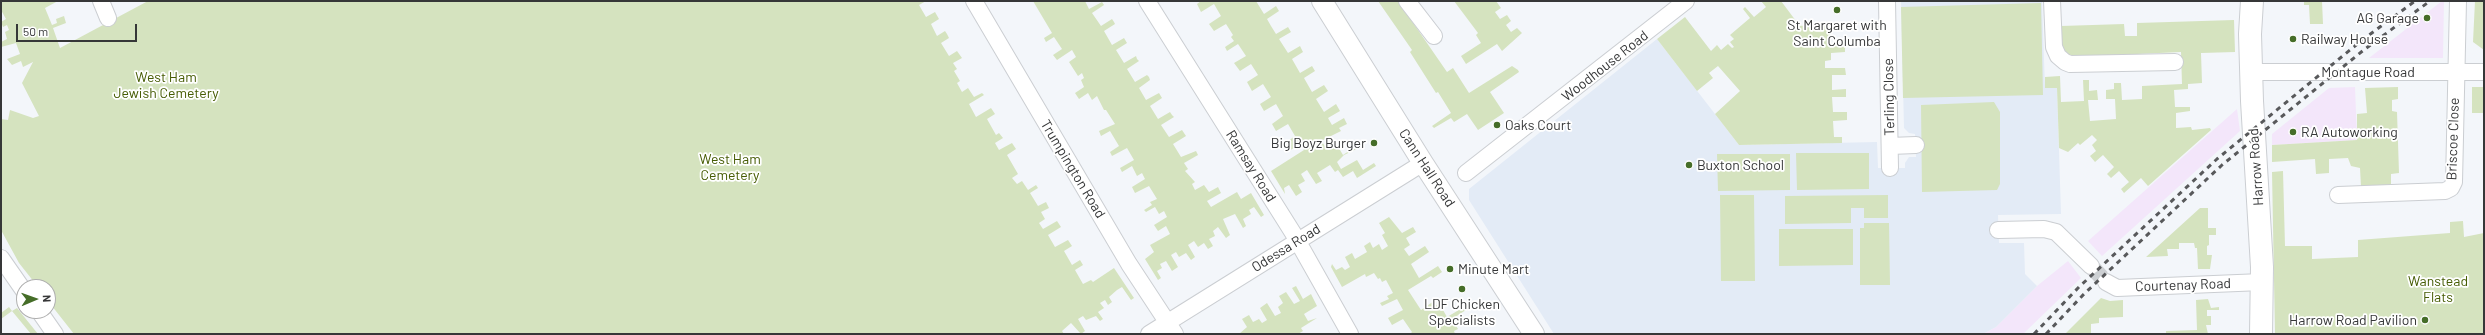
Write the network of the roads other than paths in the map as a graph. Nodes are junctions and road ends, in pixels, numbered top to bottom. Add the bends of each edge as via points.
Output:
1 (101, 1) edge
2 (974, 1) edge
3 (1147, 1) edge
4 (1407, 1) edge
5 (1686, 1) edge
6 (1887, 1) edge
7 (2052, 1) edge
8 (2252, 1) edge
9 (2458, 1) edge
10 (1324, 2) edge
11 (108, 18) dead end
12 (1434, 36) dead end
13 (2176, 62) dead end
14 (2252, 72) junction
15 (2456, 72) junction
16 (2484, 72) edge
17 (1916, 145) dead end
18 (1890, 146) junction
19 (1423, 163) junction
20 (1890, 168) dead end
21 (1466, 173) dead end
22 (2338, 195) dead end
23 (1998, 230) dead end
24 (1298, 241) junction
25 (1, 258) edge
26 (2091, 266) tunnel mouth
27 (16, 280) edge
28 (2106, 282) tunnel mouth
29 (2262, 282) junction
30 (45, 319) edge
31 (1171, 328) edge
32 (55, 334) edge
33 (1149, 334) edge
34 (1350, 334) edge
35 (1534, 334) edge
36 (2261, 334) edge

1 - 11 street
2 - 31 street, Trumpington Road via 1129,264
3 - 24 street, Ramsay Road
4 - 12 street
5 - 21 street, Woodhouse Road
6 - 18 street, Terling Close
7 - 13 street via 2054,48 2058,56 2070,64
8 - 14 main road, Harrow Road
9 - 15 street
10 - 19 street, Cann Hall Road
14 - 15 street, Montague Road
14 - 29 main road, Harrow Road
15 - 16 street, Montague Road
15 - 22 street, Briscoe Close via 2454,182 2451,188 2445,191
17 - 18 street, Terling Close
18 - 20 street, Terling Close
19 - 24 street, Odessa Road
19 - 35 street, Cann Hall Road
23 - 26 street via 2044,229 2056,232
24 - 31 street, Odessa Road
24 - 34 street, Ramsay Road
25 - 27 street
28 - 29 street, Courtenay Road via 2117,288
29 - 36 main road, Harrow Road
30 - 32 street
31 - 33 street, Odessa Road

